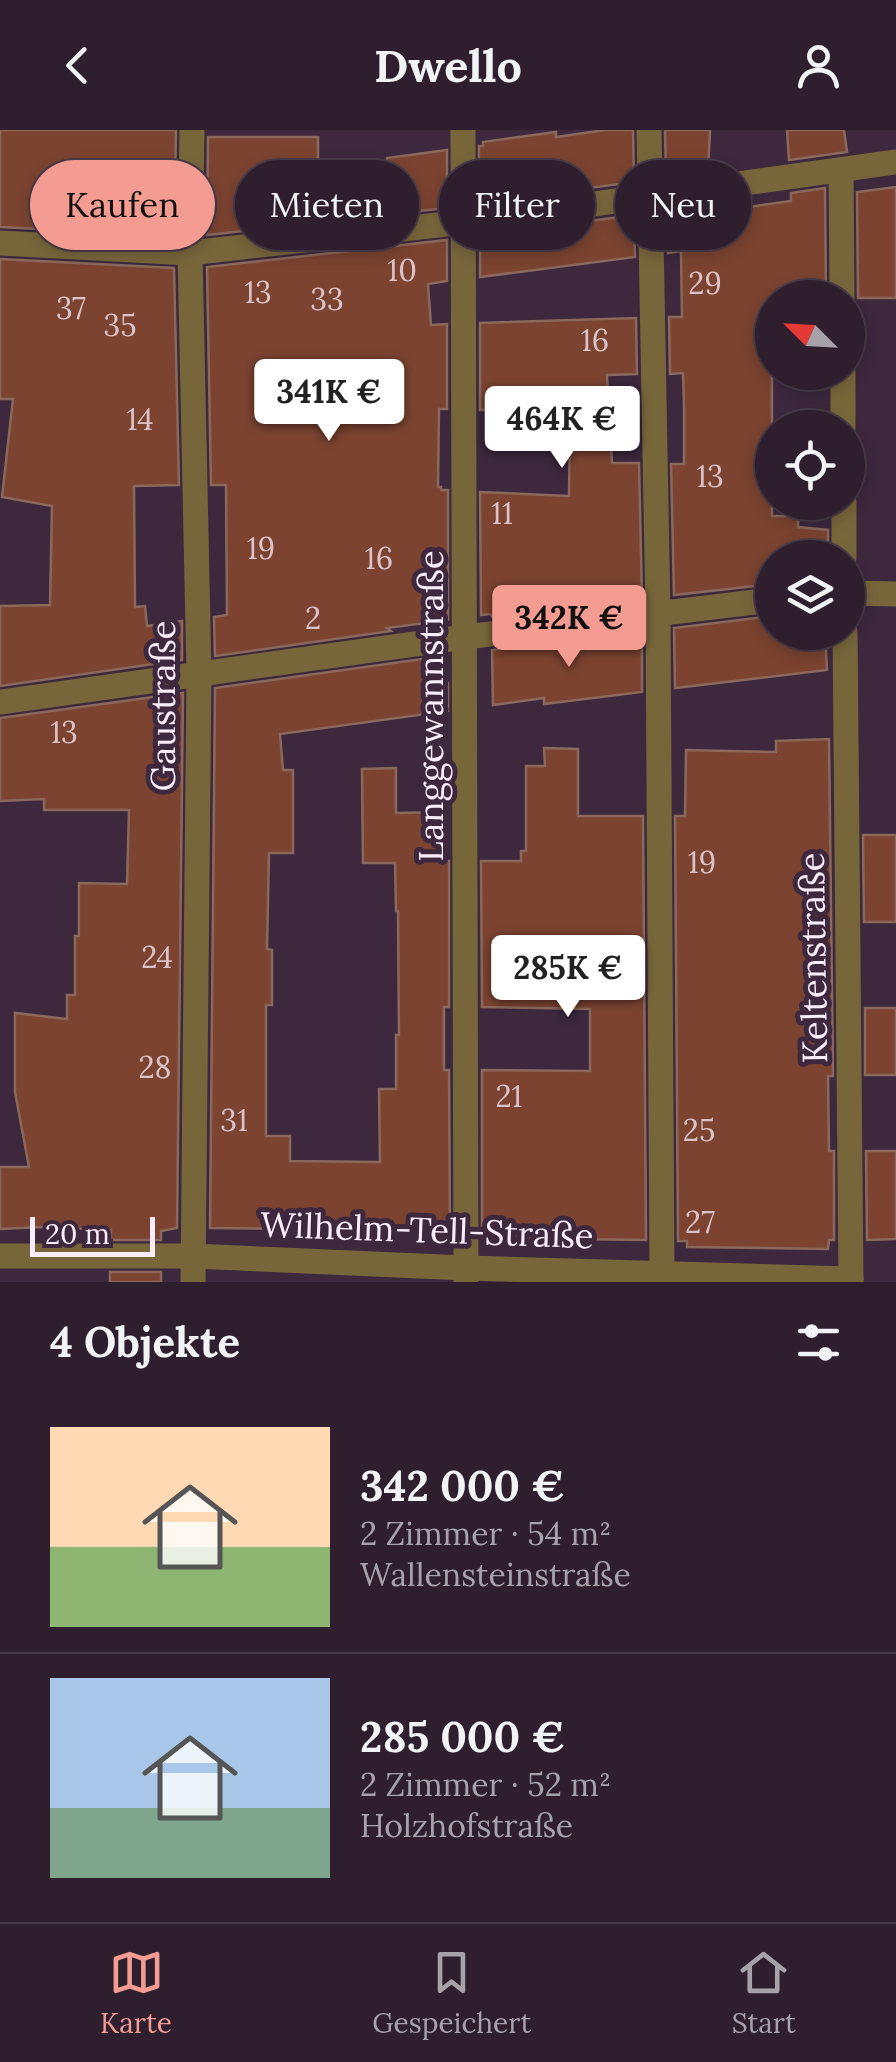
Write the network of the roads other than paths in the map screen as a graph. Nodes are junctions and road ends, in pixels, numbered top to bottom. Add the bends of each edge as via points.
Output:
1 (192, 130) edge
2 (463, 130) edge
3 (649, 130) edge
4 (463, 160) edge
5 (649, 160) edge
6 (896, 162) edge
7 (841, 170) junction
8 (751, 181) edge
9 (439, 225) edge
10 (0, 243) edge
11 (464, 250) edge
12 (651, 250) edge
13 (190, 253) junction
14 (842, 280) edge
15 (865, 593) edge
16 (896, 594) edge
17 (755, 602) edge
18 (658, 613) junction
19 (465, 637) junction
20 (845, 650) edge
21 (199, 674) junction
22 (0, 702) edge
23 (0, 1256) edge
24 (193, 1256) junction
25 (662, 1274) junction
26 (466, 1275) edge
27 (852, 1280) edge
28 (193, 1282) edge

1 - 13 street, Gaustraße
2 - 4 street, Langgewannstraße
3 - 5 street
6 - 7 street
7 - 8 street
7 - 14 street
9 - 13 street
10 - 13 street
11 - 19 street, Langgewannstraße
12 - 18 street
13 - 21 street, Gaustraße
15 - 16 street
17 - 18 street
18 - 19 street
18 - 25 street
19 - 21 street
19 - 26 street, Langgewannstraße
20 - 27 street, Keltenstraße
21 - 22 street
21 - 24 street, Gaustraße
23 - 24 street, Wilhelm-Tell-Straße
24 - 26 street, Wilhelm-Tell-Straße
24 - 28 street, Gaustraße
25 - 26 street, Wilhelm-Tell-Straße
25 - 27 street, Wilhelm-Tell-Straße

